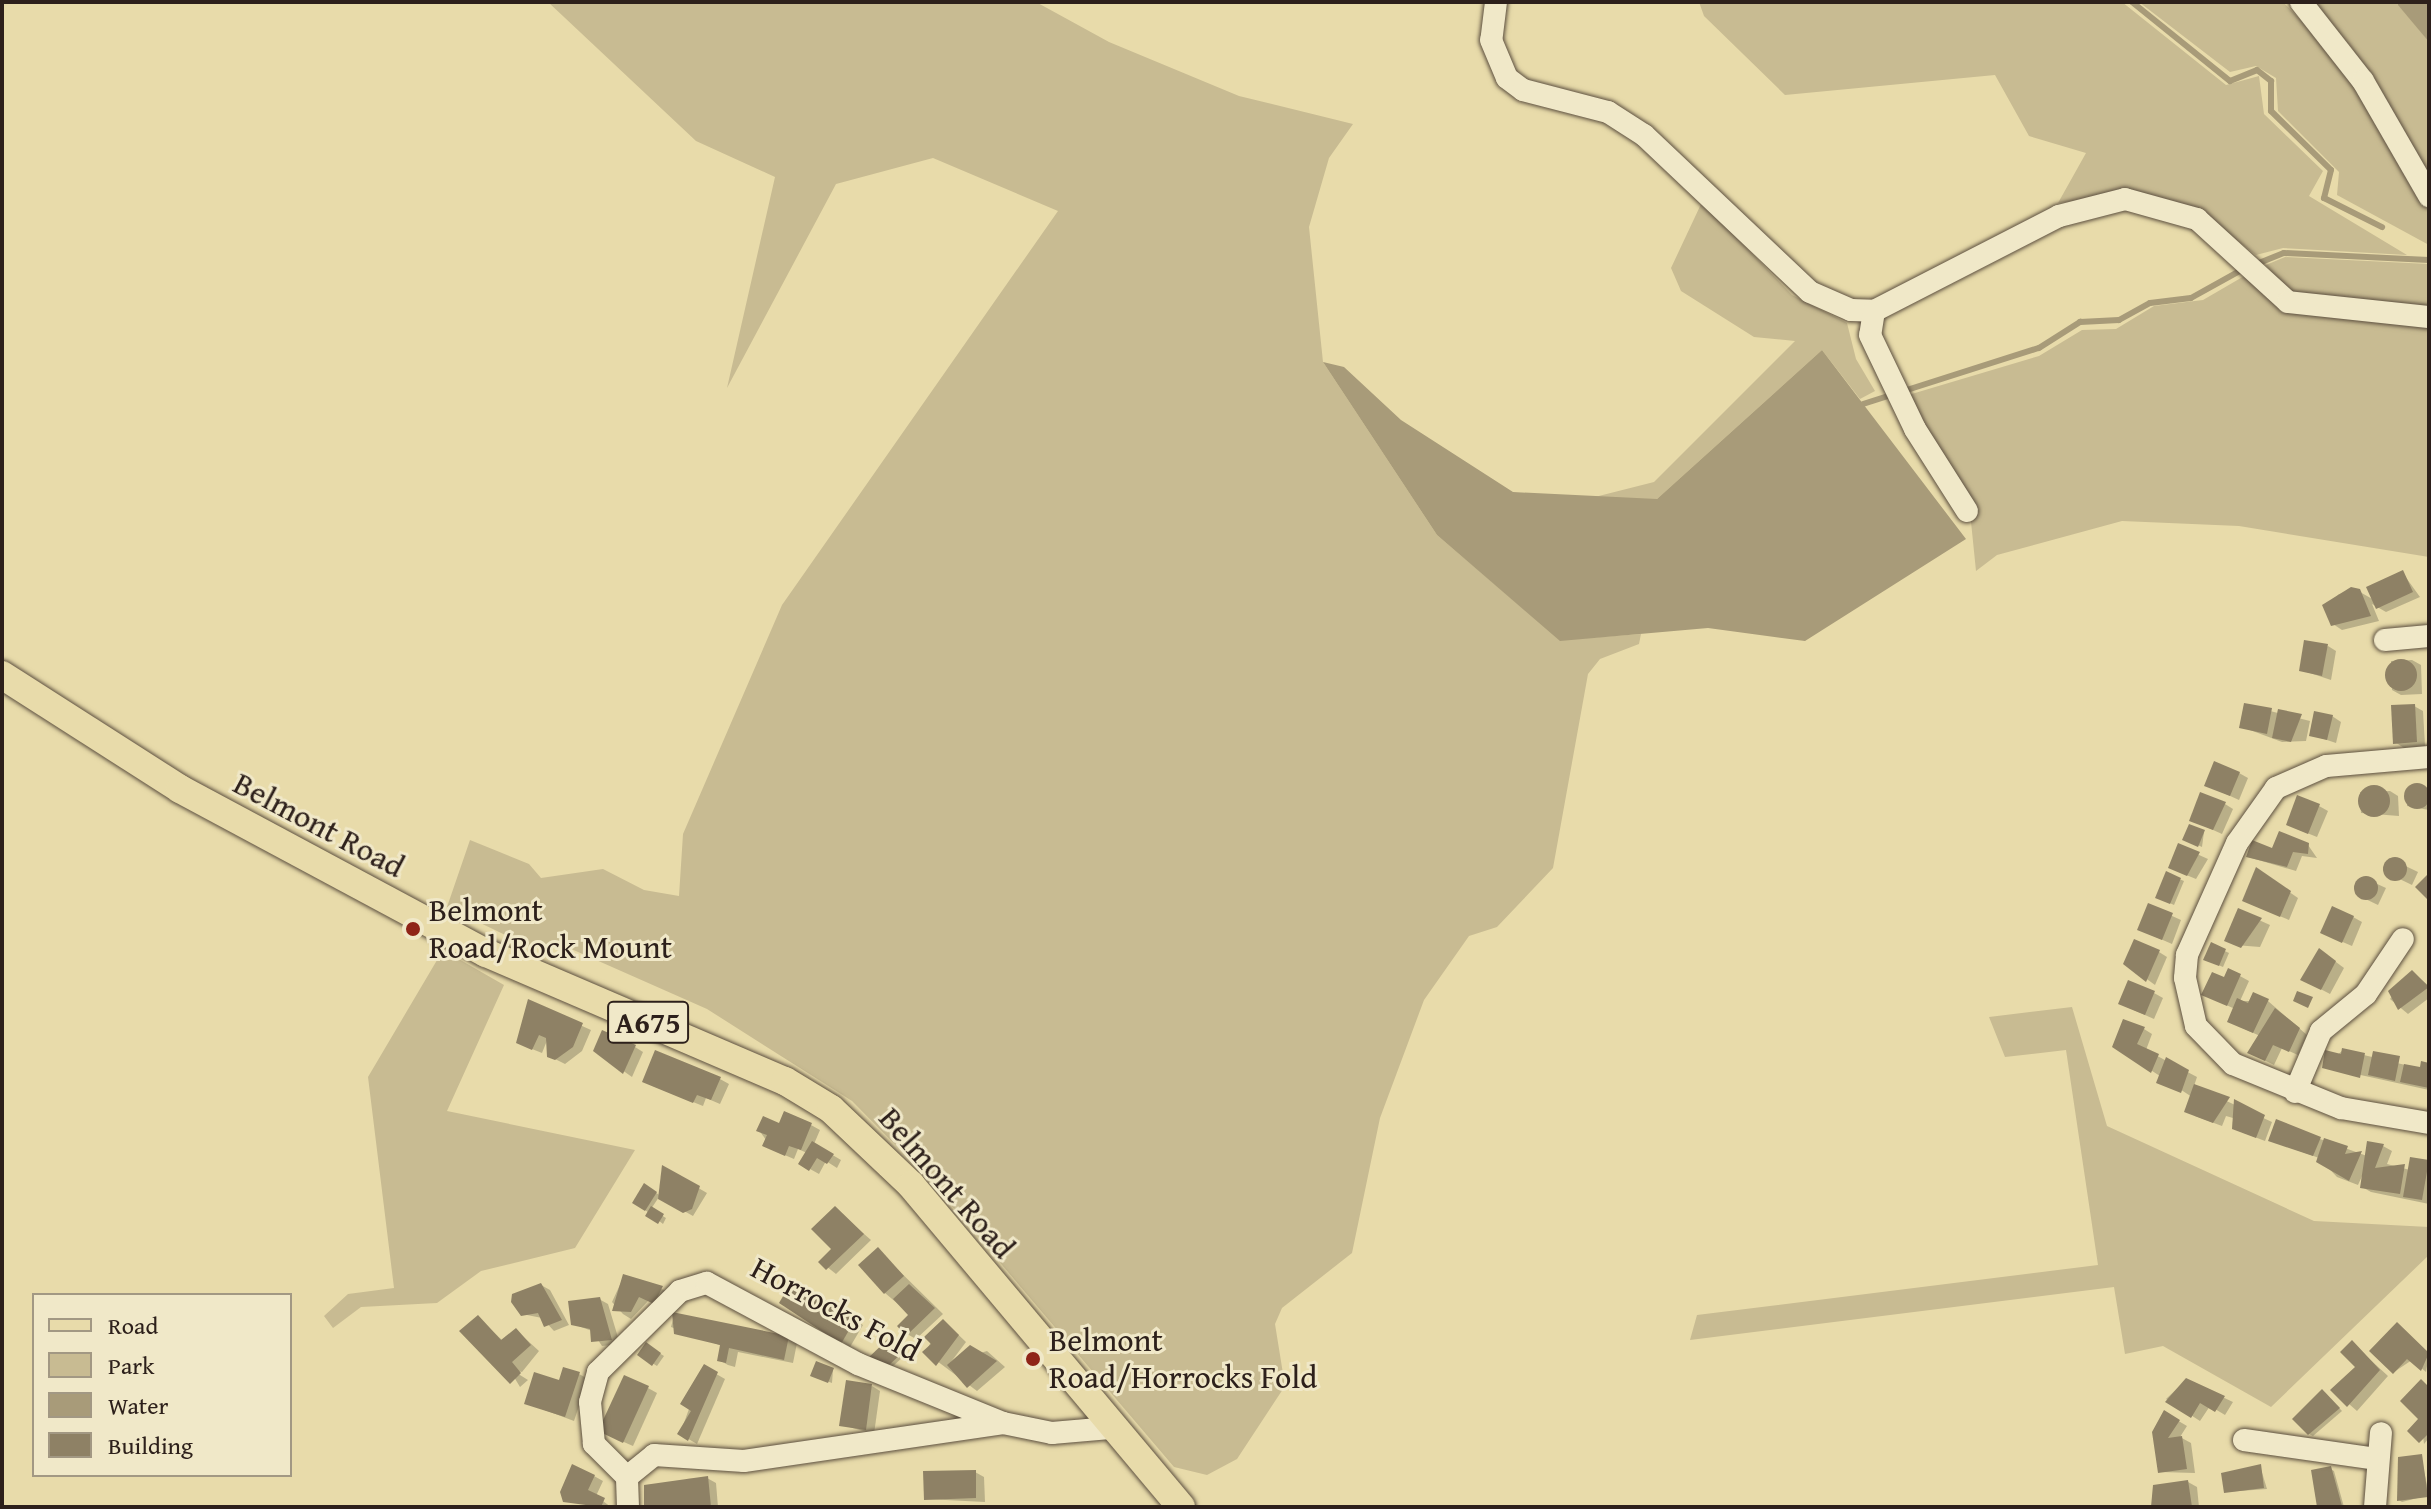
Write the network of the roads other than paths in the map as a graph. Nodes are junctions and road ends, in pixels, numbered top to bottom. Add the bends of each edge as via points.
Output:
1 (1496, 2) edge
2 (2301, 2) edge
3 (2429, 196) edge
4 (1874, 311) junction
5 (2429, 317) edge
6 (1967, 511) dead end
7 (2421, 631) edge
8 (2385, 640) dead end
9 (2, 675) edge
10 (2429, 757) edge
11 (2403, 939) dead end
12 (2295, 1092) junction
13 (2429, 1123) edge
14 (1003, 1423) junction
15 (1110, 1428) junction
16 (2381, 1433) dead end
17 (2240, 1437) dead end
18 (2378, 1459) junction
19 (627, 1477) junction
20 (628, 1507) edge
21 (1181, 1507) edge
22 (2375, 1507) edge

1 - 4 street via 1491,40 1507,78 1523,90 1608,112 1682,166 1810,292
2 - 3 street via 2341,49
4 - 5 street via 2059,216 2125,199 2197,219 2244,255 2288,302
4 - 6 street via 1870,335 1915,429
7 - 8 street
9 - 15 main road, Belmont Road / A675 via 180,789 473,946 785,1081 831,1109 911,1185
10 - 12 street via 2326,766 2276,788 2237,843 2187,955 2188,1003 2212,1048
11 - 12 street via 2381,956 2366,994 2321,1031
12 - 13 street via 2341,1108
14 - 15 street, Horrocks Fold via 1052,1433
14 - 19 street, Horrocks Fold via 744,1461 654,1455
14 - 19 street, Horrocks Fold via 858,1364 707,1283 680,1291 598,1372 590,1402 594,1444
15 - 21 main road, Belmont Road / A675
16 - 18 street
17 - 18 street
18 - 22 street
19 - 20 street

